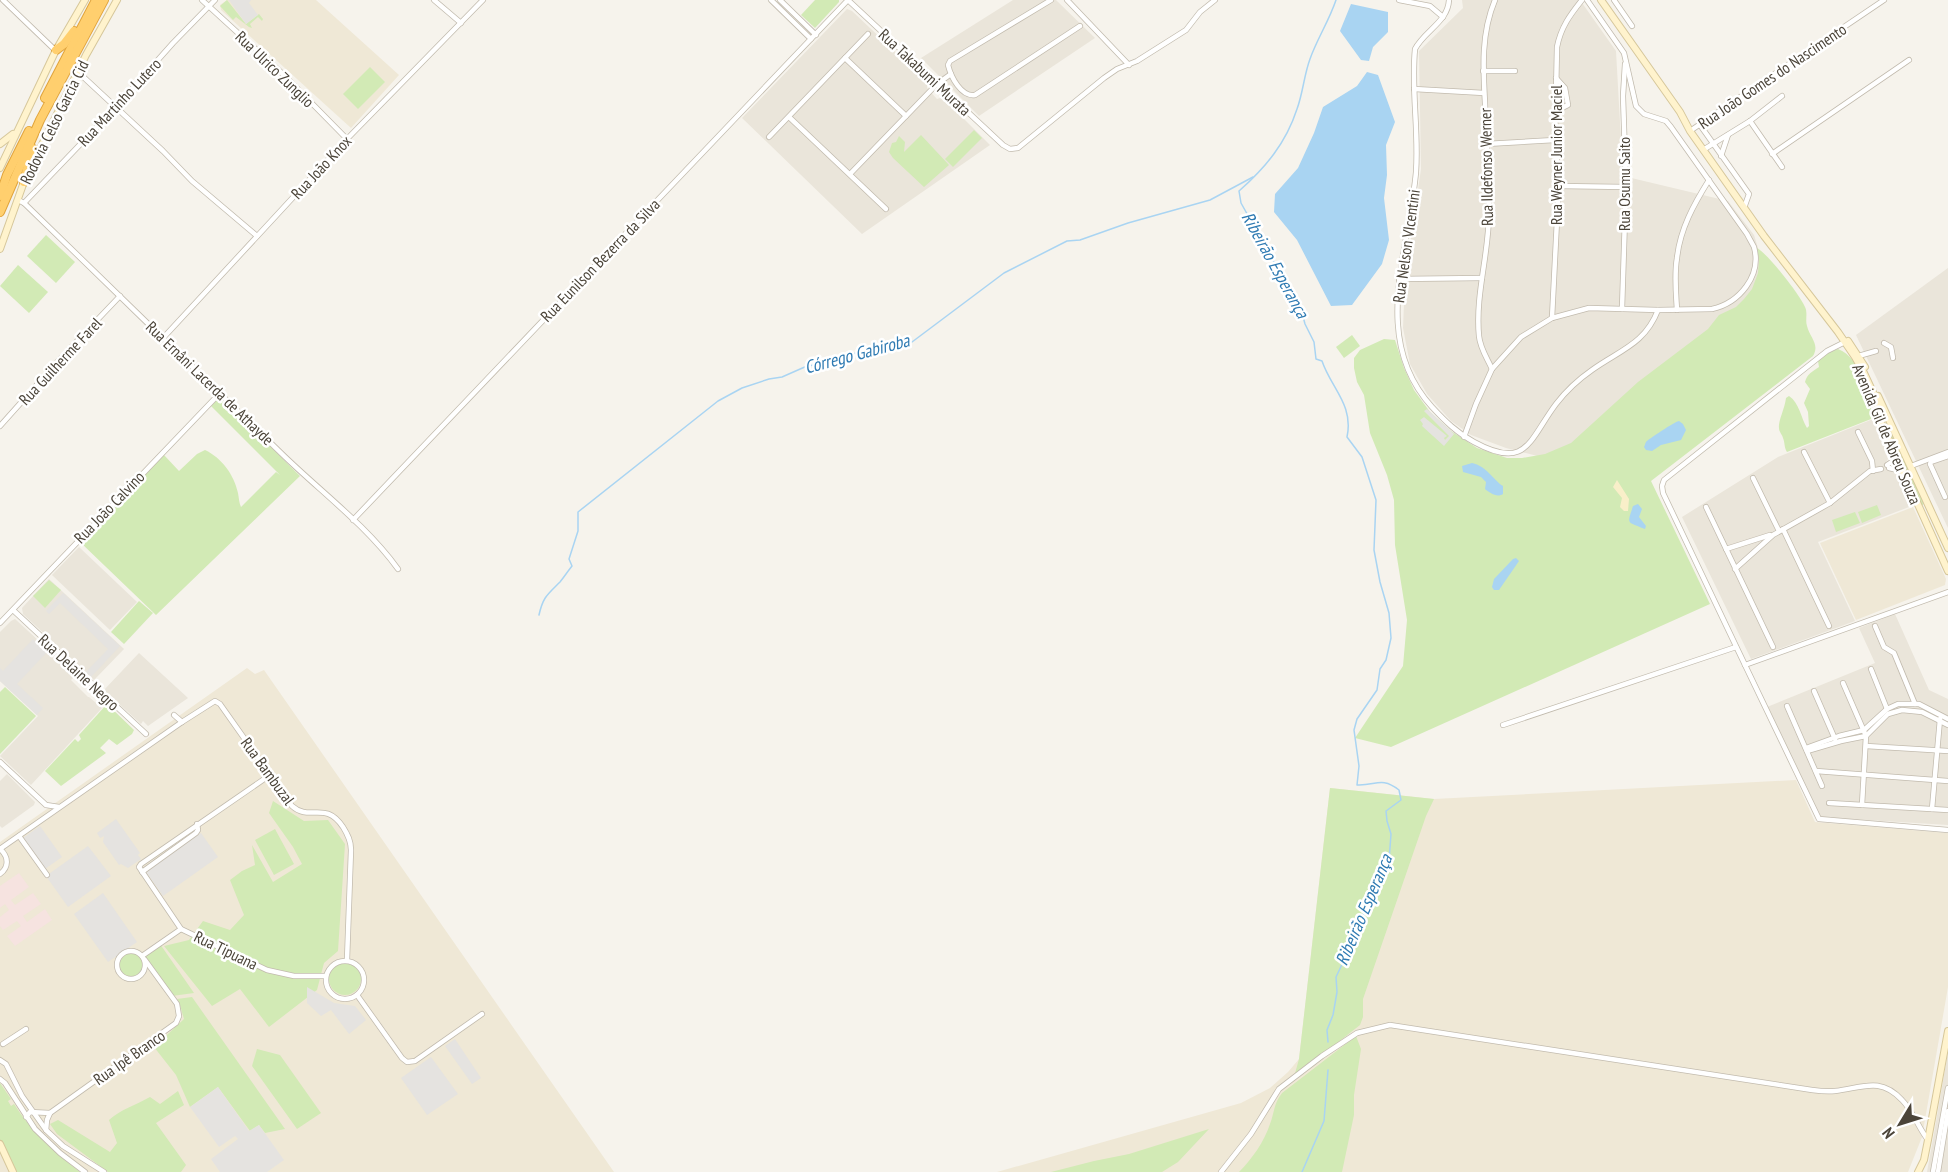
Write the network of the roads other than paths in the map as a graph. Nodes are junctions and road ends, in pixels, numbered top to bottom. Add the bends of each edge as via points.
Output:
1 (3, 0) edge
2 (117, 0) edge
3 (202, 0) edge
4 (215, 0) edge
5 (434, 0) edge
6 (483, 0) edge
7 (771, 0) edge
8 (780, 0) edge
9 (848, 0) edge
10 (1051, 0) edge
11 (1067, 0) edge
12 (1215, 0) edge
13 (1400, 0) edge
14 (1449, 0) edge
15 (1495, 0) edge
16 (1582, 0) edge
17 (1587, 0) edge
18 (1601, 0) edge
19 (1614, 0) edge
20 (1884, 0) edge
21 (97, 1) edge
22 (208, 6) junction
23 (1443, 17) junction
24 (461, 23) junction
25 (1080, 26) dead end
26 (1632, 26) dead end
27 (868, 34) dead end
28 (814, 37) junction
29 (56, 50) junction
30 (845, 58) junction
31 (1626, 59) junction
32 (1909, 60) dead end
33 (1129, 65) junction
34 (1483, 71) junction
35 (1515, 71) dead end
36 (78, 72) junction
37 (927, 74) junction
38 (951, 74) junction
39 (1556, 78) junction
40 (939, 84) junction
41 (1414, 89) junction
42 (930, 91) junction
43 (1632, 92) junction
44 (1484, 93) junction
45 (1623, 96) junction
46 (1782, 96) dead end
47 (923, 99) junction
48 (116, 107) junction
49 (1556, 111) junction
50 (906, 116) junction
51 (789, 117) junction
52 (40, 120) junction
53 (1750, 121) junction
54 (1700, 125) junction
55 (1690, 131) junction
56 (16, 132) junction
57 (1728, 135) junction
58 (769, 137) dead end
59 (347, 139) junction
60 (1555, 140) junction
61 (0, 144) edge
62 (1486, 144) junction
63 (1712, 144) junction
64 (1703, 150) junction
65 (1772, 154) junction
66 (1721, 156) junction
67 (1782, 167) dead end
68 (0, 168) edge
69 (850, 174) junction
70 (1709, 180) junction
71 (24, 183) junction
72 (1559, 186) junction
73 (1626, 187) junction
74 (0, 196) edge
75 (21, 201) junction
76 (1744, 208) junction
77 (886, 209) dead end
78 (0, 212) edge
79 (257, 236) junction
80 (0, 249) edge
81 (1482, 278) junction
82 (1400, 279) junction
83 (120, 296) junction
84 (1622, 309) junction
85 (1658, 310) junction
86 (1677, 310) junction
87 (1552, 318) junction
88 (164, 338) junction
89 (1846, 341) junction
90 (1884, 343) dead end
91 (1876, 351) dead end
92 (1857, 356) junction
93 (1893, 358) dead end
94 (1492, 369) junction
95 (220, 393) junction
96 (1881, 424) junction
97 (0, 426) edge
98 (1894, 430) junction
99 (1858, 432) dead end
100 (1464, 437) junction
101 (1892, 449) junction
102 (1804, 452) dead end
103 (1948, 454) edge
104 (1911, 466) junction
105 (1882, 470) dead end
106 (1873, 471) junction
107 (1902, 471) junction
108 (1753, 478) dead end
109 (1945, 497) dead end
110 (1830, 503) junction
111 (1706, 507) dead end
112 (353, 520) junction
113 (1781, 530) junction
114 (1773, 535) junction
115 (1948, 548) edge
116 (1726, 549) junction
117 (398, 569) dead end
118 (1735, 569) junction
119 (1948, 571) edge
120 (1947, 590) edge
121 (13, 610) junction
122 (0, 623) edge
123 (1829, 626) dead end
124 (1875, 626) dead end
125 (1736, 647) junction
126 (1773, 647) dead end
127 (1745, 665) junction
128 (1870, 669) dead end
129 (1843, 683) dead end
130 (1814, 691) dead end
131 (1915, 704) junction
132 (1787, 706) dead end
133 (1887, 709) junction
134 (174, 715) dead end
135 (1940, 719) junction
136 (1948, 719) edge
137 (182, 722) junction
138 (1503, 725) dead end
139 (1948, 725) edge
140 (1864, 730) junction
141 (146, 734) dead end
142 (1866, 736) junction
143 (1835, 740) junction
144 (1866, 746) junction
145 (1807, 750) junction
146 (1937, 750) junction
147 (1948, 751) edge
148 (0, 762) edge
149 (1816, 771) junction
150 (270, 775) junction
151 (1864, 775) junction
152 (1934, 780) junction
153 (1948, 781) edge
154 (1822, 786) dead end
155 (1828, 803) dead end
156 (1862, 805) junction
157 (59, 807) junction
158 (1932, 809) junction
159 (1948, 810) edge
160 (1948, 830) edge
161 (19, 836) junction
162 (0, 849) edge
163 (0, 874) edge
164 (47, 875) dead end
165 (182, 928) junction
166 (143, 958) junction
167 (347, 960) junction
168 (326, 976) junction
169 (357, 995) junction
170 (482, 1014) dead end
171 (26, 1029) dead end
172 (1948, 1031) edge
173 (3, 1044) dead end
174 (0, 1060) edge
175 (0, 1079) edge
176 (1948, 1089) edge
177 (1948, 1111) edge
178 (32, 1112) junction
179 (50, 1113) junction
180 (26, 1117) junction
181 (46, 1130) junction
182 (42, 1136) junction
183 (1946, 1139) edge
184 (1928, 1140) junction
185 (0, 1144) edge
186 (13, 1172) edge
187 (84, 1172) edge
188 (104, 1172) edge
189 (1221, 1172) edge
190 (1918, 1172) edge
191 (1935, 1172) edge

1 - 29 street
2 - 36 street, Rodovia Celso Garcia Cid
3 - 22 street, Rua Ulrico Zunglio
4 - 22 street, Rua Martinho Lutero
5 - 24 street
6 - 24 street, Rua João Knox
7 - 28 street
8 - 28 street
9 - 28 street, Rua Eunilson Bezerra da Silva
9 - 37 street, Rua Takabumi Murata
10 - 38 street via 950,61
11 - 33 street
12 - 33 street via 1186,30
13 - 23 street via 1430,6
14 - 23 street, Rua Nelson VIcentini
15 - 34 street, Rua Ildefonso Werner via 1484,41
16 - 39 street, Rua Weyner Junior Maciel via 1559,34
17 - 31 street
18 - 55 street, Avenida Gil de Abreu Souza
19 - 26 street
20 - 54 street, Rua João Gomes do Nascimento
21 - 29 street, Rodovia Celso Garcia Cid
21 - 29 highway
21 - 52 highway, Rodovia Celso Garcia Cid
21 - 74 highway, Rodovia Celso Garcia Cid via 12,165
22 - 48 street, Rua Martinho Lutero
22 - 59 street, Rua Ulrico Zunglio
23 - 41 street, Rua Nelson VIcentini via 1415,49
24 - 59 street, Rua João Knox
25 - 38 street via 975,95 965,94
27 - 30 street
28 - 112 street, Rua Eunilson Bezerra da Silva
29 - 56 street, Rodovia Celso Garcia Cid
30 - 50 street
30 - 51 street
31 - 43 street
31 - 45 street, Rua Osumu Saito
32 - 65 street
33 - 40 street, Rua Takabumi Murata via 1104,78 1018,148 1010,149
34 - 35 street
34 - 44 street, Rua Ildefonso Werner
36 - 48 street
36 - 71 street, Rodovia Celso Garcia Cid
37 - 40 street, Rua Takabumi Murata
37 - 42 street
38 - 40 street
39 - 49 street, Rua Weyner Junior Maciel
39 - 49 street via 1565,88 1568,105
40 - 42 street
40 - 47 street
41 - 44 street
41 - 82 street, Rua Nelson VIcentini via 1416,169
42 - 47 street
43 - 45 street
43 - 70 street via 1636,106 1644,114 1671,126
44 - 62 street, Rua Ildefonso Werner
45 - 73 street, Rua Osumu Saito
46 - 53 street
47 - 50 street
48 - 75 street, Rua Martinho Lutero
48 - 79 street via 192,181
49 - 60 street, Rua Weyner Junior Maciel
50 - 69 street
51 - 58 street
51 - 69 street
52 - 71 highway
52 - 78 highway, Rodovia Celso Garcia Cid
53 - 57 street
53 - 65 street
54 - 55 street, Rua João Gomes do Nascimento
54 - 63 street, Avenida Gil de Abreu Souza
55 - 64 street, Avenida Gil de Abreu Souza
56 - 61 street
56 - 68 street, Rodovia Celso Garcia Cid
57 - 63 street
57 - 66 street
59 - 79 street, Rua João Knox
60 - 62 street
60 - 72 street, Rua Weyner Junior Maciel
62 - 81 street, Rua Ildefonso Werner via 1489,214
63 - 64 street
63 - 66 street, Avenida Gil de Abreu Souza
64 - 76 street, Avenida Gil de Abreu Souza
65 - 67 street
66 - 76 street, Avenida Gil de Abreu Souza via 1749,194
69 - 77 street
70 - 86 street via 1684,226 1677,258
70 - 86 street via 1748,234 1756,265 1752,278 1731,302 1712,309
71 - 75 street, Rodovia Celso Garcia Cid
72 - 73 street
72 - 87 street, Rua Weyner Junior Maciel
73 - 84 street, Rua Osumu Saito
75 - 80 street, Rodovia Celso Garcia Cid
75 - 83 street, Rua Ernâni Lacerda de Athayde
76 - 89 street, Avenida Gil de Abreu Souza
79 - 88 street, Rua João Knox
81 - 82 street
81 - 94 street, Rua Ildefonso Werner via 1479,336
82 - 100 street, Rua Nelson VIcentini via 1397,324 1405,365 1423,397
83 - 88 street, Rua Ernâni Lacerda de Athayde
83 - 97 street, Rua Guilherme Farel
84 - 85 street
84 - 87 street via 1589,308
85 - 86 street
85 - 100 street, Rua Nelson VIcentini via 1641,338 1591,370 1563,396 1527,447 1506,454
87 - 94 street via 1521,337
88 - 95 street, Rua Ernâni Lacerda de Athayde
89 - 92 street, Avenida Gil de Abreu Souza
89 - 125 street via 1820,356 1664,480 1668,504
90 - 93 street via 1891,347
91 - 92 street
92 - 96 street, Avenida Gil de Abreu Souza via 1877,401
92 - 98 street, Avenida Gil de Abreu Souza
94 - 100 street
95 - 112 street, Rua Ernâni Lacerda de Athayde
95 - 121 street, Rua João Calvino
96 - 98 street via 1886,421
96 - 101 street, Avenida Gil de Abreu Souza
98 - 104 street, Avenida Gil de Abreu Souza
99 - 106 street
101 - 107 street, Avenida Gil de Abreu Souza
101 - 107 street via 1893,461 1888,467
102 - 110 street
103 - 104 street
103 - 109 street via 1930,464
104 - 115 street, Avenida Gil de Abreu Souza
105 - 106 street
106 - 110 street
107 - 119 street, Avenida Gil de Abreu Souza
108 - 113 street
110 - 113 street
111 - 116 street
112 - 117 street, Rua Ernâni Lacerda de Athayde via 381,546
113 - 114 street
113 - 123 street
114 - 116 street
114 - 118 street
116 - 118 street
118 - 126 street
120 - 127 street
121 - 122 street, Rua João Calvino
121 - 141 street, Rua Delaine Negro
124 - 131 street via 1884,647 1894,653
125 - 127 street
125 - 138 street
127 - 160 street via 1819,819
128 - 133 street
129 - 140 street
130 - 143 street
131 - 133 street
131 - 135 street via 1929,708
132 - 145 street
133 - 140 street
134 - 137 street
135 - 136 street
135 - 139 street
135 - 142 street via 1902,710 1888,714
135 - 146 street
137 - 150 street, Rua Bambuzal via 213,701 218,702
137 - 157 street
140 - 142 street
140 - 143 street
142 - 143 street
142 - 144 street
143 - 145 street
144 - 146 street
144 - 151 street
145 - 149 street
146 - 147 street
146 - 152 street
148 - 157 street via 46,805
149 - 151 street
149 - 154 street
150 - 165 street, Rua Tipuana via 197,824 196,833 142,872
150 - 167 street, Rua Bambuzal via 295,809 330,813 350,839
151 - 152 street
151 - 156 street
152 - 153 street
152 - 158 street
155 - 156 street
156 - 158 street
157 - 161 street
158 - 159 street
161 - 162 street
161 - 164 street
162 - 163 street via 8,862
165 - 166 street
165 - 168 street, Rua Tipuana via 267,970 294,976
166 - 166 street via 135,951 123,953 117,962 118,971 125,977 142,974
166 - 179 street, Rua Ipê Branco via 177,1004 176,1023
167 - 168 street via 336,962
167 - 169 street via 358,965 364,975
168 - 169 street via 328,989 338,998
169 - 170 street via 402,1058 411,1062
171 - 173 street
172 - 184 street
174 - 178 street via 6,1064
175 - 180 street
176 - 191 street
177 - 183 street
178 - 179 street
178 - 180 street
178 - 181 street
179 - 181 street
180 - 182 street
181 - 182 street
181 - 188 street
182 - 187 street
183 - 191 street
184 - 189 street via 1902,1099 1877,1085 1812,1090 1390,1025 1357,1033 1279,1089
184 - 190 street
185 - 186 street

